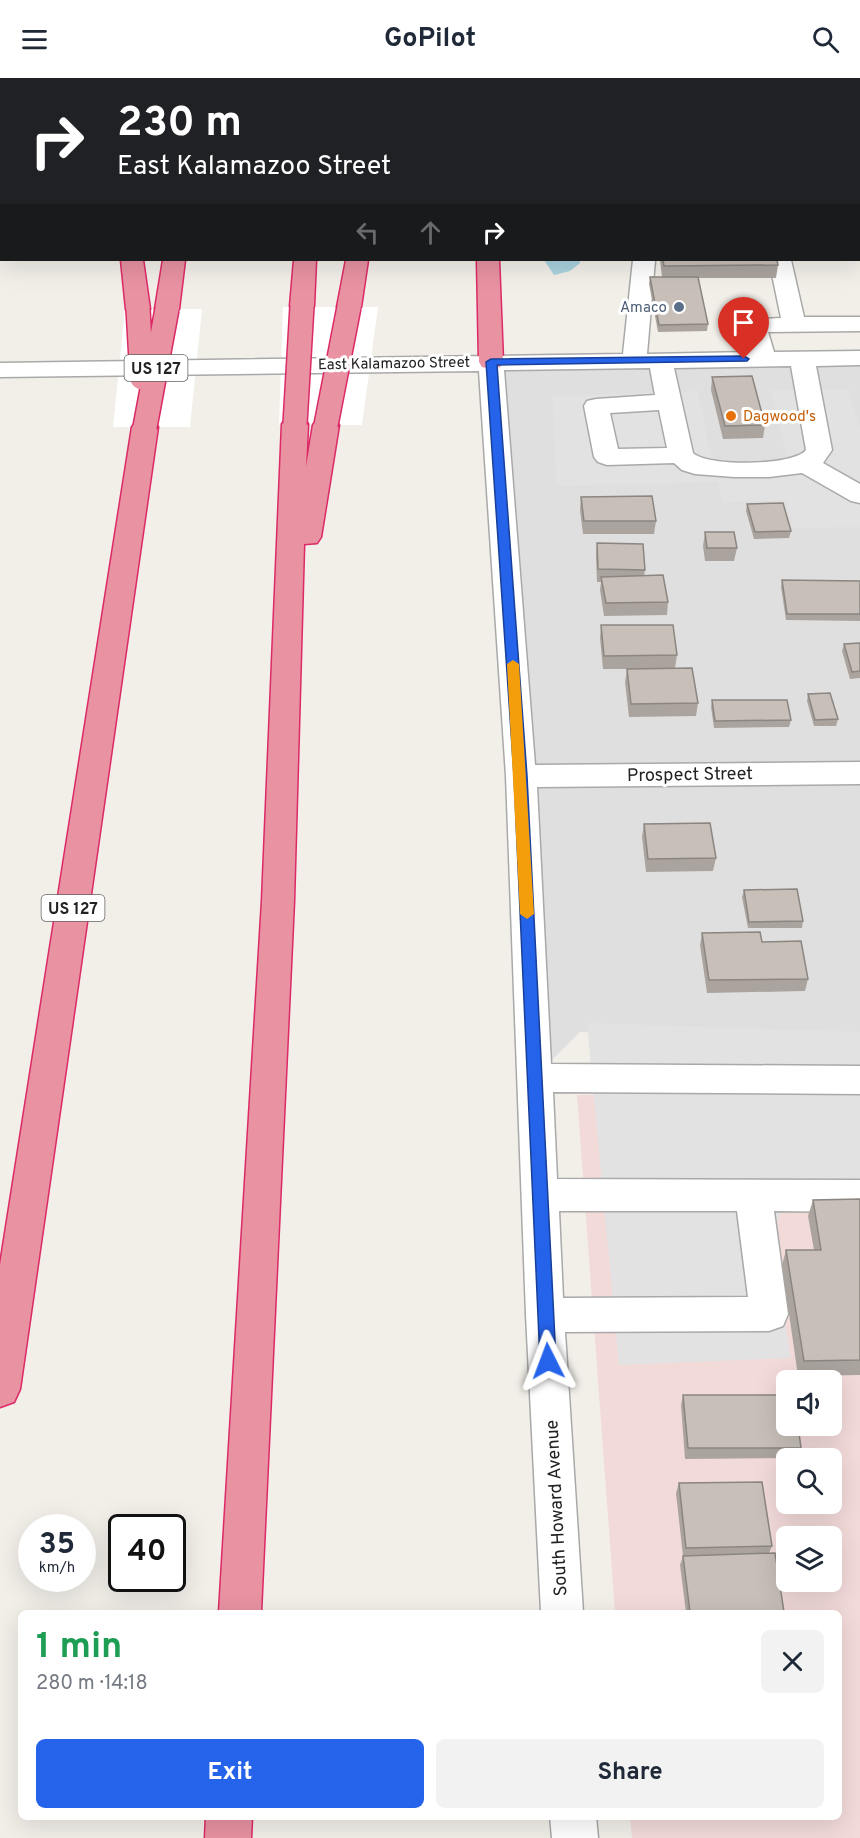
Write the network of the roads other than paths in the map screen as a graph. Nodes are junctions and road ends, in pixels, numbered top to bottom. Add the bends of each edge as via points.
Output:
1 (132, 261) edge
2 (174, 261) edge
3 (305, 261) edge
4 (357, 261) edge
5 (488, 261) edge
6 (644, 261) edge
7 (780, 261) edge
8 (860, 324) edge
9 (794, 325) junction
10 (802, 358) junction
11 (860, 358) edge
12 (764, 359) junction
13 (634, 360) junction
14 (660, 360) junction
15 (491, 362) junction
16 (0, 370) edge
17 (669, 402) junction
18 (145, 427) junction
19 (681, 455) junction
20 (806, 464) junction
21 (860, 495) edge
22 (860, 773) edge
23 (521, 776) junction
24 (278, 901) junction
25 (534, 1078) junction
26 (860, 1080) edge
27 (540, 1194) junction
28 (753, 1196) junction
29 (860, 1196) edge
30 (545, 1316) junction
31 (0, 1389) edge
32 (240, 1610) edge
33 (562, 1610) edge
34 (229, 1820) edge
35 (573, 1820) edge
36 (228, 1838) edge
37 (575, 1838) edge

1 - 18 highway, bridge
2 - 18 highway, US 127, bridge
3 - 24 highway, bridge via 295,424
4 - 24 highway, bridge via 303,567
5 - 15 highway
6 - 13 street
7 - 9 street
8 - 9 street
9 - 12 street via 754,325
10 - 11 street, East Kalamazoo Street
10 - 12 street, East Kalamazoo Street
10 - 20 street via 819,441 815,458
12 - 14 street, East Kalamazoo Street
13 - 14 street, East Kalamazoo Street
13 - 15 street, East Kalamazoo Street
14 - 17 street
15 - 16 street, East Kalamazoo Street
15 - 23 street, South Howard Avenue
17 - 19 street
17 - 19 street via 596,406 607,457
18 - 31 highway, US 127
19 - 20 street via 687,462 707,468 786,468
20 - 21 street
22 - 23 street, Prospect Street
23 - 25 street, South Howard Avenue
24 - 32 highway
25 - 26 street
25 - 27 street, South Howard Avenue
27 - 28 street
27 - 30 street, South Howard Avenue
28 - 29 street
28 - 30 street via 769,1314
30 - 33 street, South Howard Avenue
34 - 36 highway
35 - 37 street

